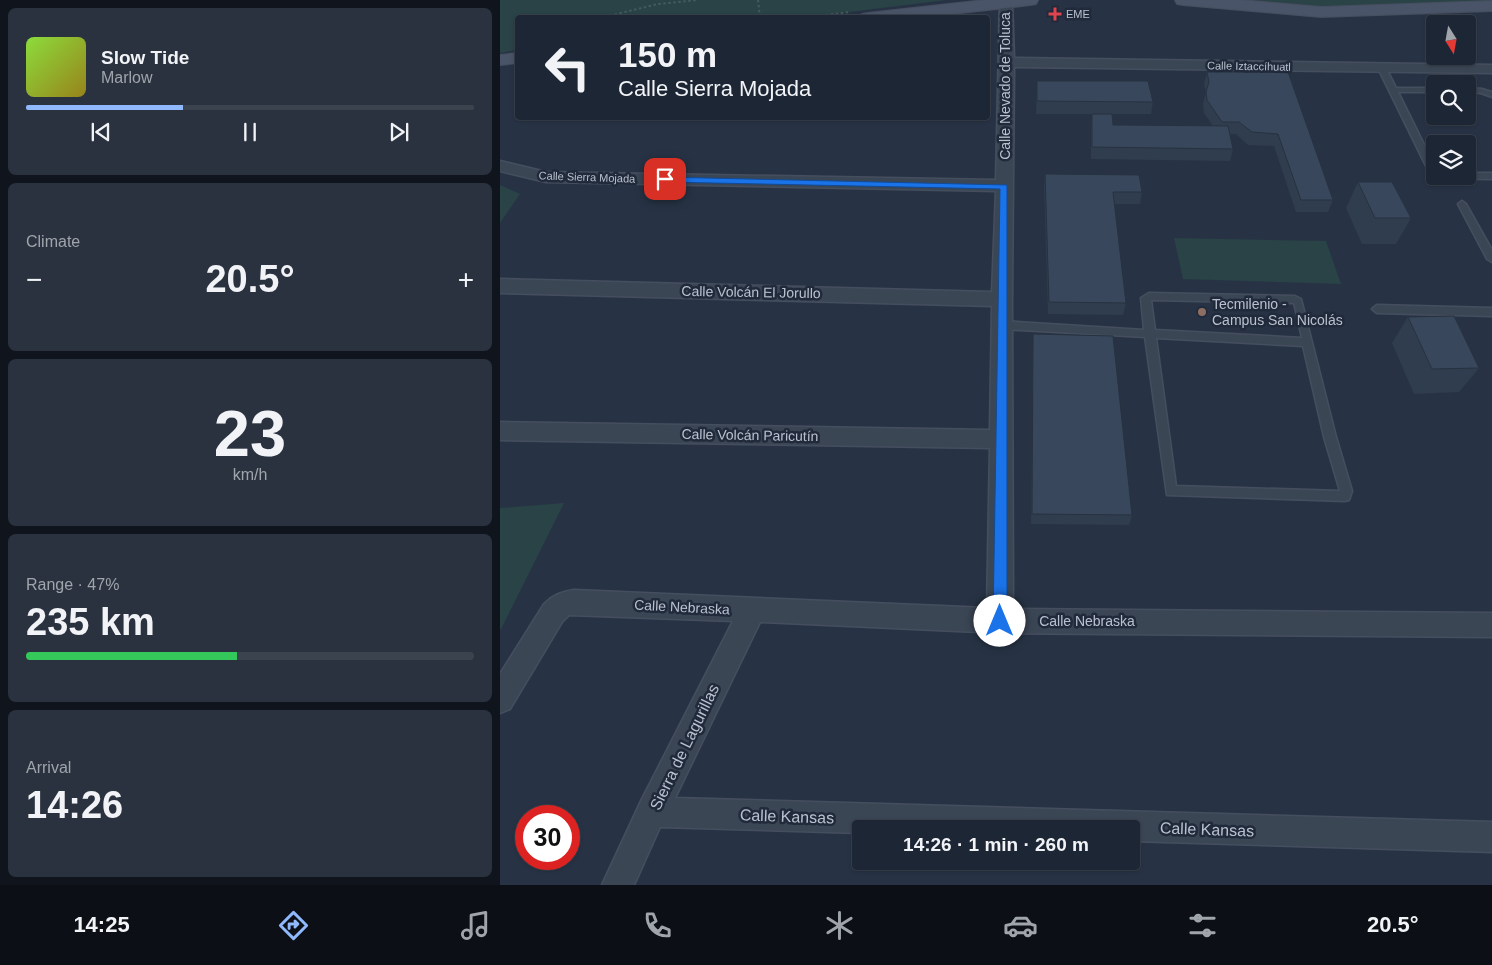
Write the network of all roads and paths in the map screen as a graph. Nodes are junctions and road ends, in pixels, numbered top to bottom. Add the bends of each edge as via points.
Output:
1 (698, 0) edge
2 (758, 0) edge
3 (1030, 0) edge
4 (1184, 0) edge
5 (1005, 2) junction
6 (1491, 7) edge
7 (612, 15) edge
8 (760, 15) edge
9 (861, 15) edge
10 (515, 58) edge
11 (500, 60) edge
12 (1007, 62) junction
13 (1382, 68) junction
14 (1492, 69) edge
15 (1393, 90) junction
16 (1426, 90) edge
17 (1476, 90) edge
18 (1492, 95) edge
19 (997, 99) edge
20 (1426, 158) edge
21 (500, 166) edge
22 (1476, 176) edge
23 (1492, 176) edge
24 (1004, 186) junction
25 (1462, 204) dead end
26 (1492, 259) edge
27 (500, 286) edge
28 (1002, 299) junction
29 (1377, 309) dead end
30 (1492, 312) edge
31 (1002, 325) junction
32 (1150, 334) junction
33 (1307, 342) junction
34 (500, 431) edge
35 (1001, 439) junction
36 (752, 611) junction
37 (1000, 621) junction
38 (1492, 625) edge
39 (500, 699) edge
40 (652, 812) junction
41 (1492, 837) edge
42 (618, 885) edge

1 - 7 path via 658,4
2 - 8 path
3 - 5 street
4 - 6 street via 1321,12
5 - 9 street
5 - 12 street, Calle Nevado de Toluca
10 - 11 street
12 - 13 street, Calle Iztaccíhuatl
12 - 19 street, Calle Nevado de Toluca
13 - 14 street, Calle Iztaccíhuatl
13 - 15 lane
15 - 16 lane
15 - 20 lane
17 - 18 lane
19 - 24 street, Calle Nevado de Toluca
21 - 24 street, Calle Sierra Mojada via 546,177
22 - 23 lane
24 - 28 street, Calle Nevado de Toluca
25 - 26 lane
27 - 28 street, Calle Volcán El Jorullo
28 - 31 street, Calle Nevado de Toluca
29 - 30 lane
31 - 32 lane
31 - 35 street, Calle Nevado de Toluca
32 - 33 lane
32 - 33 lane via 1148,297 1295,300 1300,303
32 - 33 lane via 1171,492 1344,496 1346,491
34 - 35 street, Calle Volcán Paricutín
35 - 37 street, Calle Nevado de Toluca
36 - 37 street, Calle Nebraska
36 - 39 street, Calle Nebraska via 562,604 553,613
36 - 40 street, Sierra de Lagurillas
37 - 38 street, Calle Nebraska
40 - 41 street, Calle Kansas
40 - 42 street, Sierra de Lagurillas

